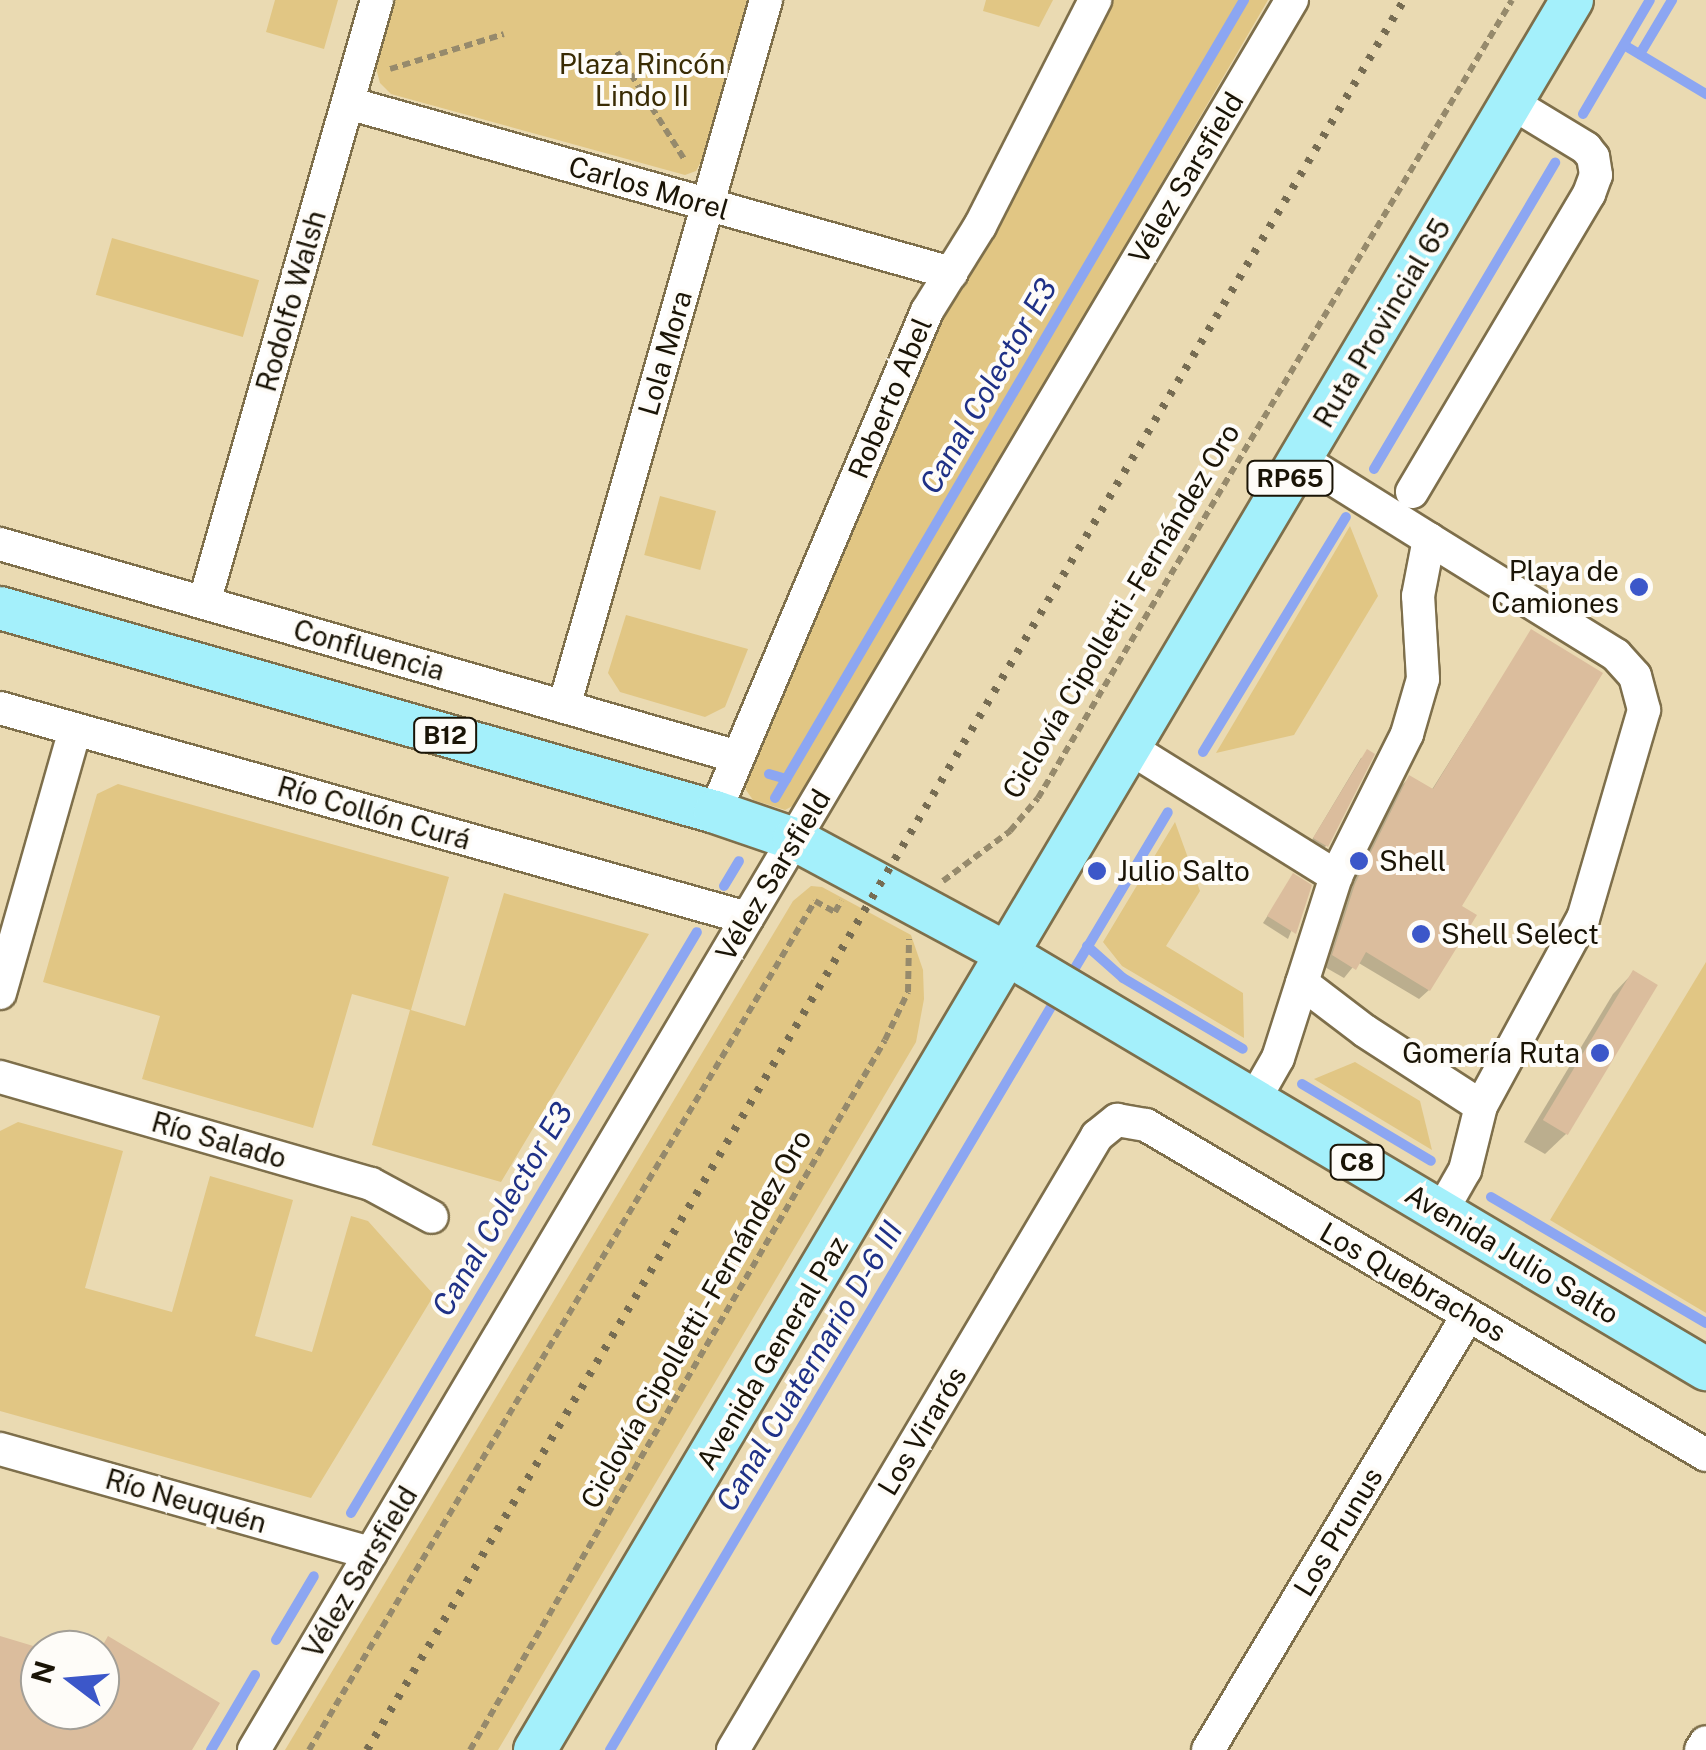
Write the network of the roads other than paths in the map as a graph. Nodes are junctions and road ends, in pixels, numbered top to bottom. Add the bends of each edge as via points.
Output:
1 (378, 0) edge
2 (766, 0) edge
3 (1096, 0) edge
4 (1292, 0) edge
5 (1572, 0) edge
6 (348, 102) junction
7 (1512, 102) junction
8 (708, 204) junction
9 (950, 273) junction
10 (1301, 460) junction
11 (1412, 492) dead end
12 (1428, 538) junction
13 (0, 544) edge
14 (204, 602) junction
15 (0, 608) edge
16 (564, 707) junction
17 (0, 708) edge
18 (75, 730) junction
19 (1130, 748) junction
20 (738, 757) junction
21 (715, 812) junction
22 (794, 839) junction
23 (1336, 876) junction
24 (747, 918) junction
25 (1008, 955) junction
26 (1302, 984) junction
27 (0, 993) edge
28 (0, 1077) edge
29 (1254, 1100) junction
30 (1481, 1106) junction
31 (1118, 1120) joint
32 (1441, 1212) junction
33 (432, 1217) dead end
34 (1468, 1315) junction
35 (1706, 1369) edge
36 (0, 1449) edge
37 (1706, 1455) edge
38 (371, 1553) junction
39 (1706, 1742) edge
40 (254, 1750) edge
41 (536, 1750) edge
42 (734, 1750) edge
43 (1208, 1750) edge
44 (1701, 1750) edge

1 - 6 street, Rodolfo Walsh
2 - 8 street, Lola Mora
3 - 9 street, Roberto Abel
4 - 22 street, Vélez Sarsfield
5 - 7 main road, Ruta Provincial 65 / RP65
6 - 8 street, Carlos Morel
6 - 14 street, Rodolfo Walsh
7 - 10 main road, Ruta Provincial 65 / RP65
7 - 11 street via 1586,148 1596,174
8 - 9 street, Carlos Morel
8 - 16 street, Lola Mora
9 - 20 street, Roberto Abel via 920,325
10 - 12 street
10 - 19 main road, Ruta Provincial 65 / RP65
12 - 23 street via 1418,596 1422,678 1407,734
12 - 30 street via 1616,655 1634,676 1644,710 1583,918
13 - 14 street, Confluencia
14 - 16 street, Confluencia
15 - 21 main road, B12
16 - 20 street, Confluencia
17 - 18 street, Río Collón Curá
18 - 24 street, Río Collón Curá
18 - 27 street
19 - 23 street
19 - 25 main road, Ruta Provincial 65 / RP65
20 - 21 street, Roberto Abel
21 - 22 main road, B12
22 - 24 street, Vélez Sarsfield
22 - 25 main road, B12
23 - 26 street
24 - 38 street, Vélez Sarsfield
25 - 29 main road, Avenida Julio Salto / C8
25 - 41 main road, Avenida General Paz / RP65
26 - 29 street via 1278,1058
26 - 30 street
28 - 33 street, Río Salado via 379,1187
29 - 32 main road, Avenida Julio Salto / C8
30 - 32 street via 1466,1170
31 - 34 street, Los Quebrachos via 1146,1125
31 - 42 street, Los Virarós via 1097,1136
32 - 35 main road, Avenida Julio Salto / C8
34 - 37 street, Los Quebrachos
34 - 43 street, Los Prunus
36 - 38 street, Río Neuquén
38 - 40 street, Vélez Sarsfield
39 - 44 street

